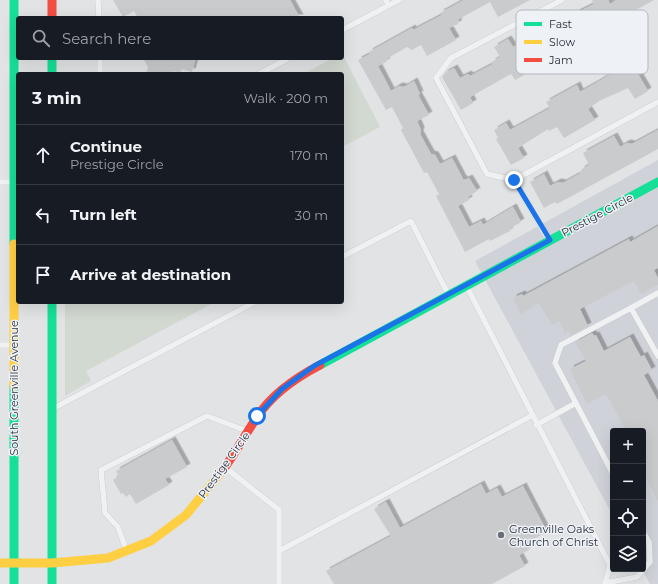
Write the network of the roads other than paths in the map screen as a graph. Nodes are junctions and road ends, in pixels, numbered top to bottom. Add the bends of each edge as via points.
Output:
1 (14, 0) edge
2 (52, 0) edge
3 (98, 0) edge
4 (399, 0) edge
5 (562, 0) edge
6 (387, 3) edge
7 (543, 10) edge
8 (52, 16) edge
9 (99, 16) edge
10 (516, 24) edge
11 (344, 29) edge
12 (52, 60) edge
13 (100, 60) edge
14 (285, 60) edge
15 (52, 72) edge
16 (100, 72) edge
17 (263, 72) edge
18 (658, 102) edge
19 (514, 180) junction
20 (0, 182) edge
21 (16, 182) edge
22 (658, 182) edge
23 (550, 240) junction
24 (344, 256) edge
25 (466, 285) junction
26 (658, 293) edge
27 (448, 294) junction
28 (52, 304) edge
29 (251, 304) edge
30 (631, 308) junction
31 (0, 345) edge
32 (14, 345) junction
33 (658, 356) edge
34 (576, 403) junction
35 (52, 409) junction
36 (531, 416) junction
37 (536, 425) junction
38 (249, 432) junction
39 (225, 467) junction
40 (610, 468) edge
41 (645, 536) edge
42 (127, 550) junction
43 (279, 551) junction
44 (0, 563) edge
45 (14, 563) junction
46 (52, 563) junction
47 (605, 583) edge
48 (14, 584) edge
49 (52, 584) edge
50 (279, 584) edge

1 - 21 main road, South Greenville Avenue
2 - 8 main road
3 - 9 lane
4 - 6 lane
5 - 7 lane
6 - 11 lane
10 - 19 lane via 451,58 436,78 487,174
12 - 15 main road
13 - 16 lane
14 - 17 lane
18 - 19 lane
19 - 23 lane
20 - 21 lane
21 - 32 main road, South Greenville Avenue
22 - 23 main road, Prestige Circle
23 - 25 main road, Prestige Circle
24 - 27 lane via 411,221
25 - 27 main road, Prestige Circle
25 - 36 lane
26 - 30 lane
27 - 38 main road, Prestige Circle via 299,376 268,402
28 - 35 main road
29 - 35 lane
30 - 33 lane
30 - 34 lane via 561,345 555,363
31 - 32 lane
32 - 45 main road, South Greenville Avenue
34 - 37 lane
34 - 40 lane
35 - 46 main road
36 - 37 lane
36 - 43 lane
37 - 47 lane via 610,565
38 - 39 main road, Prestige Circle
38 - 42 lane via 207,416 101,470 105,513 118,527
39 - 42 main road, Prestige Circle via 186,515 151,541
39 - 43 lane via 279,510
41 - 47 lane via 649,542 650,562 637,576
42 - 46 main road, Prestige Circle via 108,558
43 - 50 lane
44 - 45 main road, Prestige Circle
45 - 46 main road, Prestige Circle
45 - 48 main road, South Greenville Avenue
46 - 49 main road

